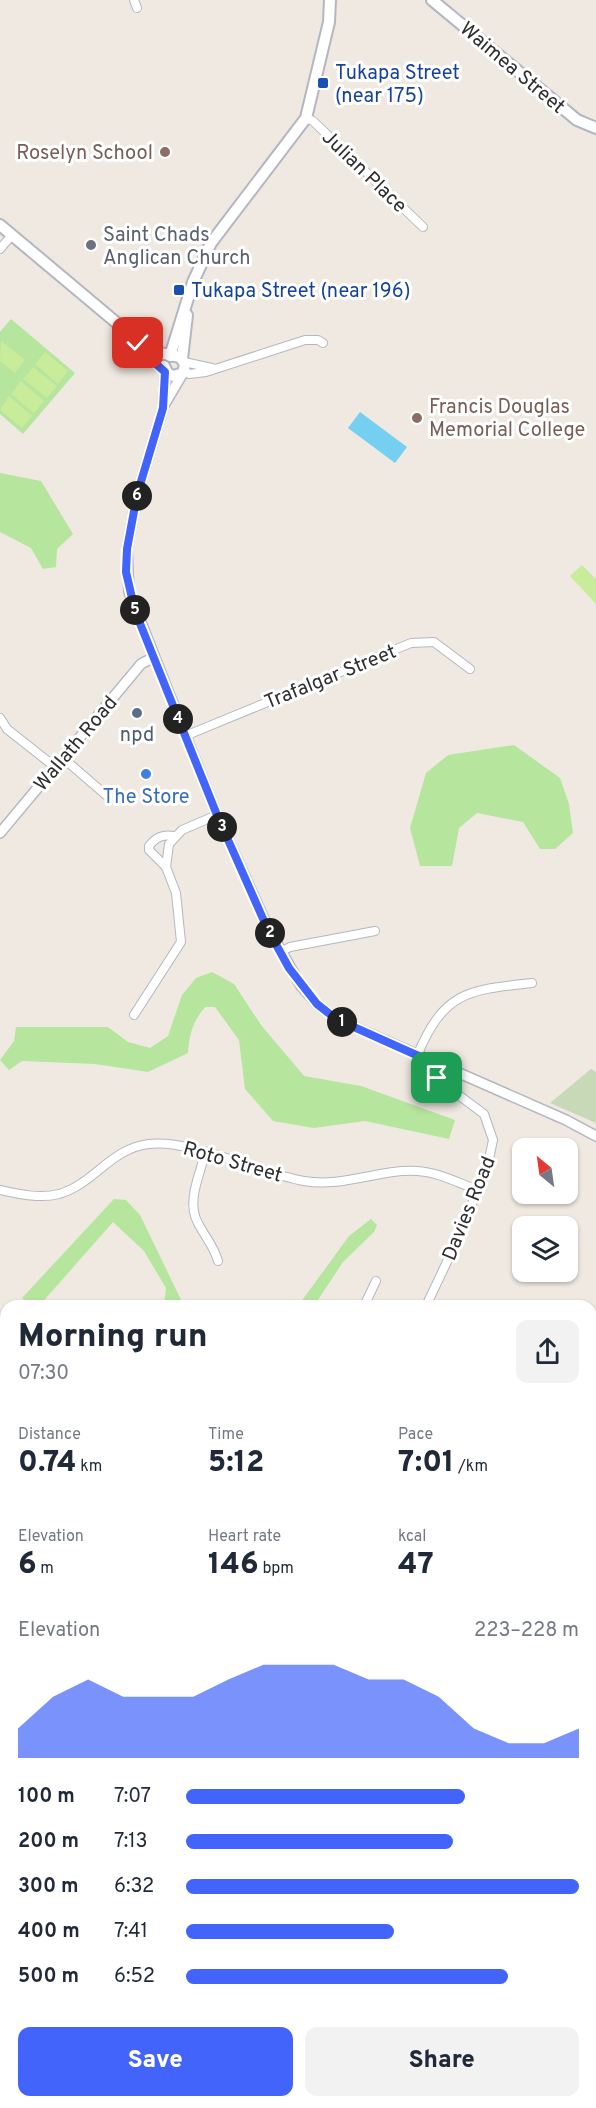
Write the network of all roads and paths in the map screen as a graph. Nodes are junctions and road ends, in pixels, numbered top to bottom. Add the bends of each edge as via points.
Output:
1 (330, 0) edge
2 (435, 1) edge
3 (306, 118) junction
4 (596, 128) edge
5 (0, 225) edge
6 (423, 227) dead end
7 (12, 235) junction
8 (0, 249) edge
9 (186, 309) junction
10 (138, 343) junction
11 (323, 343) dead end
12 (170, 356) junction
13 (183, 366) junction
14 (165, 371) junction
15 (163, 408) junction
16 (154, 657) junction
17 (470, 669) dead end
18 (0, 718) edge
19 (185, 735) junction
20 (63, 758) junction
21 (55, 767) junction
22 (107, 796) dead end
23 (217, 815) junction
24 (0, 833) edge
25 (174, 836) junction
26 (166, 867) junction
27 (375, 931) dead end
28 (280, 952) junction
29 (532, 983) dead end
30 (134, 1015) dead end
31 (417, 1056) junction
32 (432, 1062) junction
33 (596, 1136) edge
34 (205, 1154) junction
35 (1, 1190) edge
36 (477, 1190) junction
37 (0, 1201) edge
38 (218, 1261) dead end
39 (376, 1281) dead end
40 (367, 1300) edge
41 (429, 1300) edge

1 - 3 main road via 329,22
2 - 4 main road, Waimea Street via 577,120
3 - 6 street, Julian Place
3 - 9 main road via 211,243
5 - 7 main road
7 - 8 street
7 - 10 main road
9 - 12 main road
9 - 13 main road
10 - 12 main road
10 - 14 main road
11 - 13 street via 305,340 214,368
12 - 13 main road
12 - 14 main road via 165,360
13 - 14 main road via 174,376
13 - 15 street
14 - 15 street
15 - 16 street via 137,495 127,549 129,592
16 - 19 street
16 - 20 street, Wallath Road via 141,664
17 - 19 street, Trafalgar Street via 434,642 411,643
18 - 21 street via 7,729
19 - 23 street
20 - 21 street, Wallath Road
20 - 22 street
21 - 24 street, Wallath Road
23 - 25 street
23 - 28 street
25 - 26 street via 167,851
25 - 26 street via 157,837 149,846
26 - 30 street via 176,892 181,942
27 - 28 street
28 - 31 street via 301,986 327,1012
29 - 31 street via 481,988 462,995 443,1011
31 - 32 street
32 - 33 street
32 - 36 street, Davies Road via 429,1067 433,1073 484,1114 492,1131 492,1150
34 - 35 street, Roto Street via 165,1143 141,1145 121,1152 81,1183 57,1194 42,1196
34 - 36 street, Roto Street via 302,1181 344,1182 416,1171
34 - 38 street via 194,1212
35 - 37 street
36 - 41 street, Davies Road
39 - 40 street

